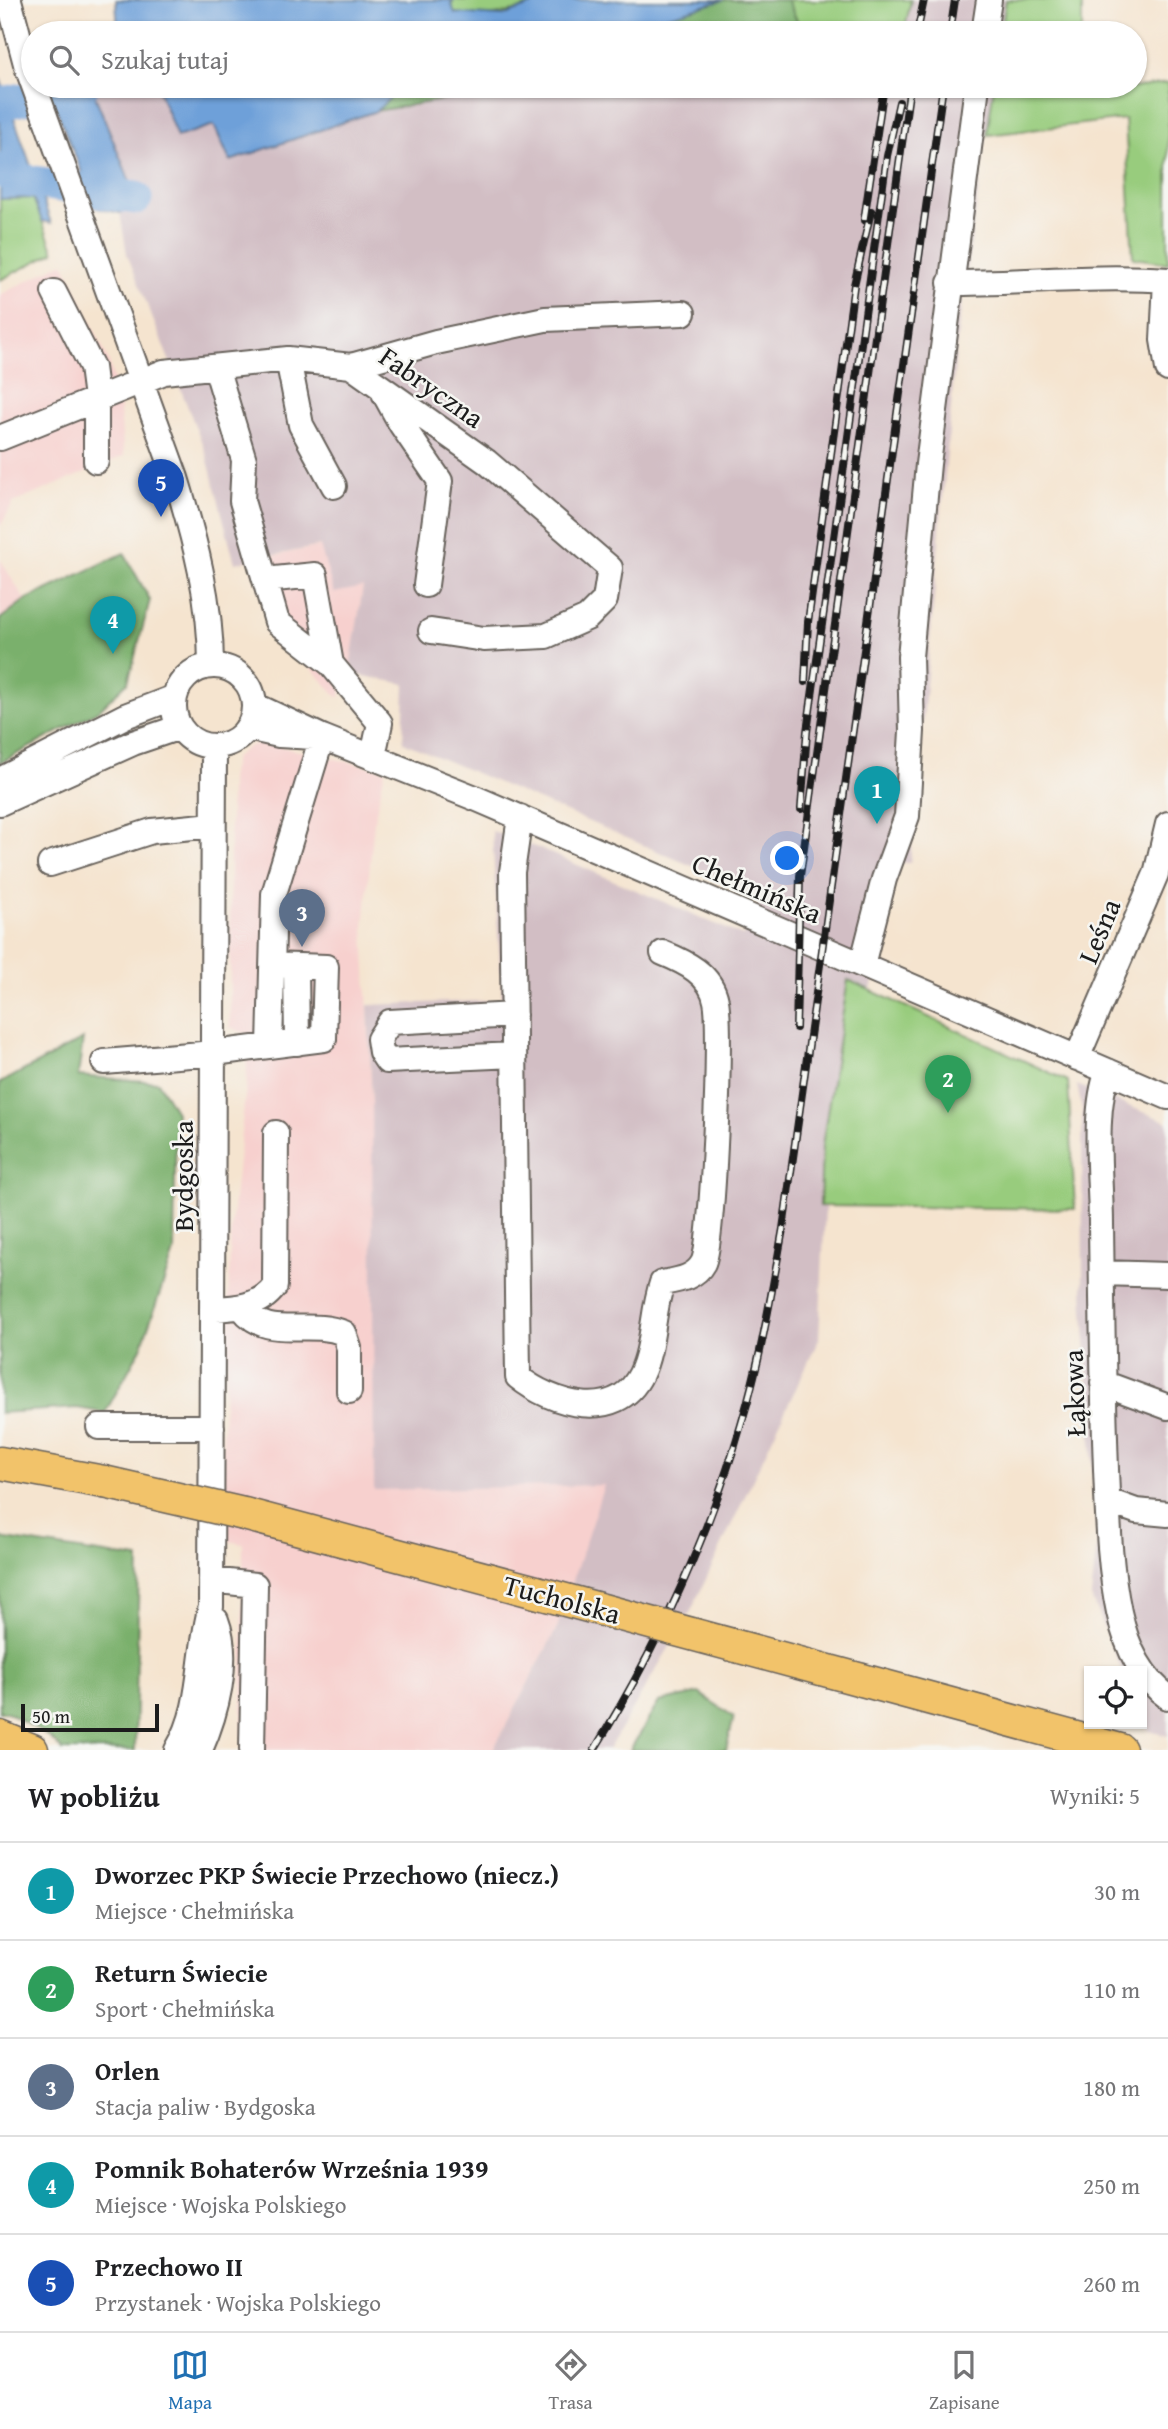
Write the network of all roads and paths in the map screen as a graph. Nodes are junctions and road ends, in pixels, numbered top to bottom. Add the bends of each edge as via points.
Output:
1 (9, 0) edge
2 (989, 0) edge
3 (986, 21) edge
4 (21, 43) edge
5 (40, 98) edge
6 (975, 98) edge
7 (1167, 280) edge
8 (950, 283) junction
9 (54, 292) dead end
10 (683, 313) dead end
11 (288, 359) junction
12 (351, 366) junction
13 (216, 367) junction
14 (1168, 369) edge
15 (140, 382) junction
16 (380, 387) junction
17 (96, 398) junction
18 (0, 438) edge
19 (96, 461) dead end
20 (334, 486) dead end
21 (265, 580) junction
22 (426, 585) dead end
23 (431, 631) dead end
24 (331, 664) junction
25 (211, 665) junction
26 (175, 697) junction
27 (251, 716) junction
28 (180, 727) junction
29 (322, 737) junction
30 (214, 746) junction
31 (373, 756) junction
32 (0, 780) edge
33 (0, 803) edge
34 (520, 817) junction
35 (1168, 824) edge
36 (213, 825) junction
37 (50, 863) dead end
38 (663, 953) dead end
39 (862, 965) junction
40 (284, 966) junction
41 (514, 1015) junction
42 (270, 1046) junction
43 (214, 1053) junction
44 (514, 1055) junction
45 (1077, 1058) junction
46 (104, 1062) dead end
47 (1108, 1071) junction
48 (1168, 1097) edge
49 (276, 1133) dead end
50 (1102, 1273) junction
51 (1168, 1275) edge
52 (242, 1308) junction
53 (212, 1309) junction
54 (1102, 1383) junction
55 (349, 1391) dead end
56 (1168, 1406) edge
57 (99, 1427) dead end
58 (212, 1427) junction
59 (0, 1463) edge
60 (1108, 1501) junction
61 (1168, 1514) edge
62 (211, 1580) junction
63 (211, 1606) junction
64 (1168, 1697) edge
65 (0, 1737) edge
66 (32, 1750) edge
67 (177, 1750) edge
68 (200, 1750) edge
69 (252, 1750) edge
70 (1120, 1750) edge

1 - 4 street
2 - 3 street
5 - 15 street
6 - 8 street
7 - 8 street via 1116,276
7 - 14 street via 1163,340
8 - 39 street via 910,657 907,816 884,879
9 - 17 street via 92,367
10 - 12 street via 545,319
11 - 12 street, Fabryczna
11 - 13 street, Fabryczna
11 - 20 street via 301,425
12 - 16 street, Fabryczna
13 - 15 street, Fabryczna via 164,372
13 - 21 street via 244,460 243,500
15 - 17 street, Fabryczna
15 - 25 street via 193,533 212,633
16 - 22 street via 440,481
16 - 23 street, Fabryczna via 487,461 610,568 605,600 587,618 546,636 484,639
17 - 18 street, Fabryczna
17 - 19 street
21 - 24 street via 277,622
21 - 24 street via 315,575
24 - 31 street via 380,723
25 - 26 street via 188,675
25 - 27 street via 236,672 246,681
26 - 28 street
26 - 32 street via 125,716
27 - 29 street, Chełmińska via 279,735
27 - 30 street via 238,738
28 - 30 street via 201,744
28 - 33 street
29 - 31 street, Chełmińska
29 - 40 street via 274,894
30 - 36 street, Bydgoska
31 - 34 street, Chełmińska
34 - 39 street, Chełmińska
34 - 41 street via 512,872
35 - 45 street, Leśna via 1156,874
36 - 37 street via 152,831
36 - 43 street, Bydgoska
38 - 44 street via 695,967 716,999 715,1140 706,1257 690,1277 662,1283 641,1374 607,1405 586,1406 535,1391 518,1377
39 - 45 street, Chełmińska
40 - 42 street
40 - 42 street via 326,967 324,1039
41 - 44 street
41 - 44 street via 390,1022 379,1039 387,1061
42 - 43 street
43 - 46 street
43 - 53 street, Bydgoska
45 - 47 street, Chełmińska
47 - 48 street, Chełmińska
47 - 50 street, Łąkowa via 1101,1110
49 - 52 street via 275,1286 268,1296
50 - 51 street
50 - 54 street, Łąkowa
52 - 53 street
52 - 55 street via 252,1320 267,1327 325,1325 344,1333 349,1348
53 - 58 street, Bydgoska
54 - 56 street
54 - 60 street, Łąkowa
57 - 58 street
58 - 62 street, Bydgoska
59 - 70 main road, Tucholska, bridge via 257,1518
60 - 61 street via 1136,1511
60 - 64 street, Łąkowa via 1122,1622 1134,1658 1151,1685
62 - 63 street, Bydgoska
62 - 69 street via 255,1585
63 - 67 street, Bydgoska via 193,1713
63 - 68 street, Bydgoska via 218,1625 218,1695
65 - 66 main road

